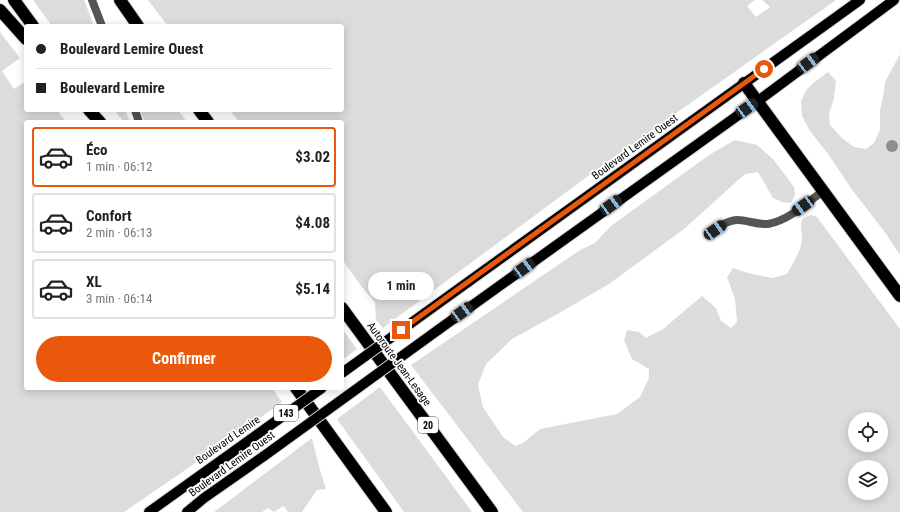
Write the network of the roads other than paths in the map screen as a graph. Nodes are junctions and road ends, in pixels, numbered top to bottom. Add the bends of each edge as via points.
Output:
1 (14, 0) edge
2 (92, 0) edge
3 (120, 0) edge
4 (860, 0) edge
5 (894, 0) edge
6 (0, 10) edge
7 (32, 24) edge
8 (101, 24) edge
9 (137, 24) edge
10 (24, 37) edge
11 (744, 83) junction
12 (758, 101) junction
13 (91, 112) edge
14 (99, 120) edge
15 (823, 191) junction
16 (708, 235) dead end
17 (900, 296) edge
18 (344, 311) edge
19 (344, 372) edge
20 (297, 390) edge
21 (319, 390) edge
22 (149, 512) edge
23 (187, 512) edge
24 (386, 512) edge
25 (492, 512) edge

1 - 7 highway
2 - 8 lane
3 - 9 highway
4 - 11 main road, Boulevard Lemire Ouest
5 - 12 main road, Boulevard Lemire Ouest
6 - 10 highway
11 - 12 highway
11 - 19 main road, Boulevard Lemire Ouest, bridge
12 - 15 highway
12 - 23 main road, Boulevard Lemire Ouest, bridge
13 - 14 highway
15 - 16 lane via 781,219 767,224 731,221
15 - 17 highway
18 - 25 highway, Autoroute Jean-Lesage / 20
20 - 24 highway
21 - 22 main road, Boulevard Lemire / 143, bridge

